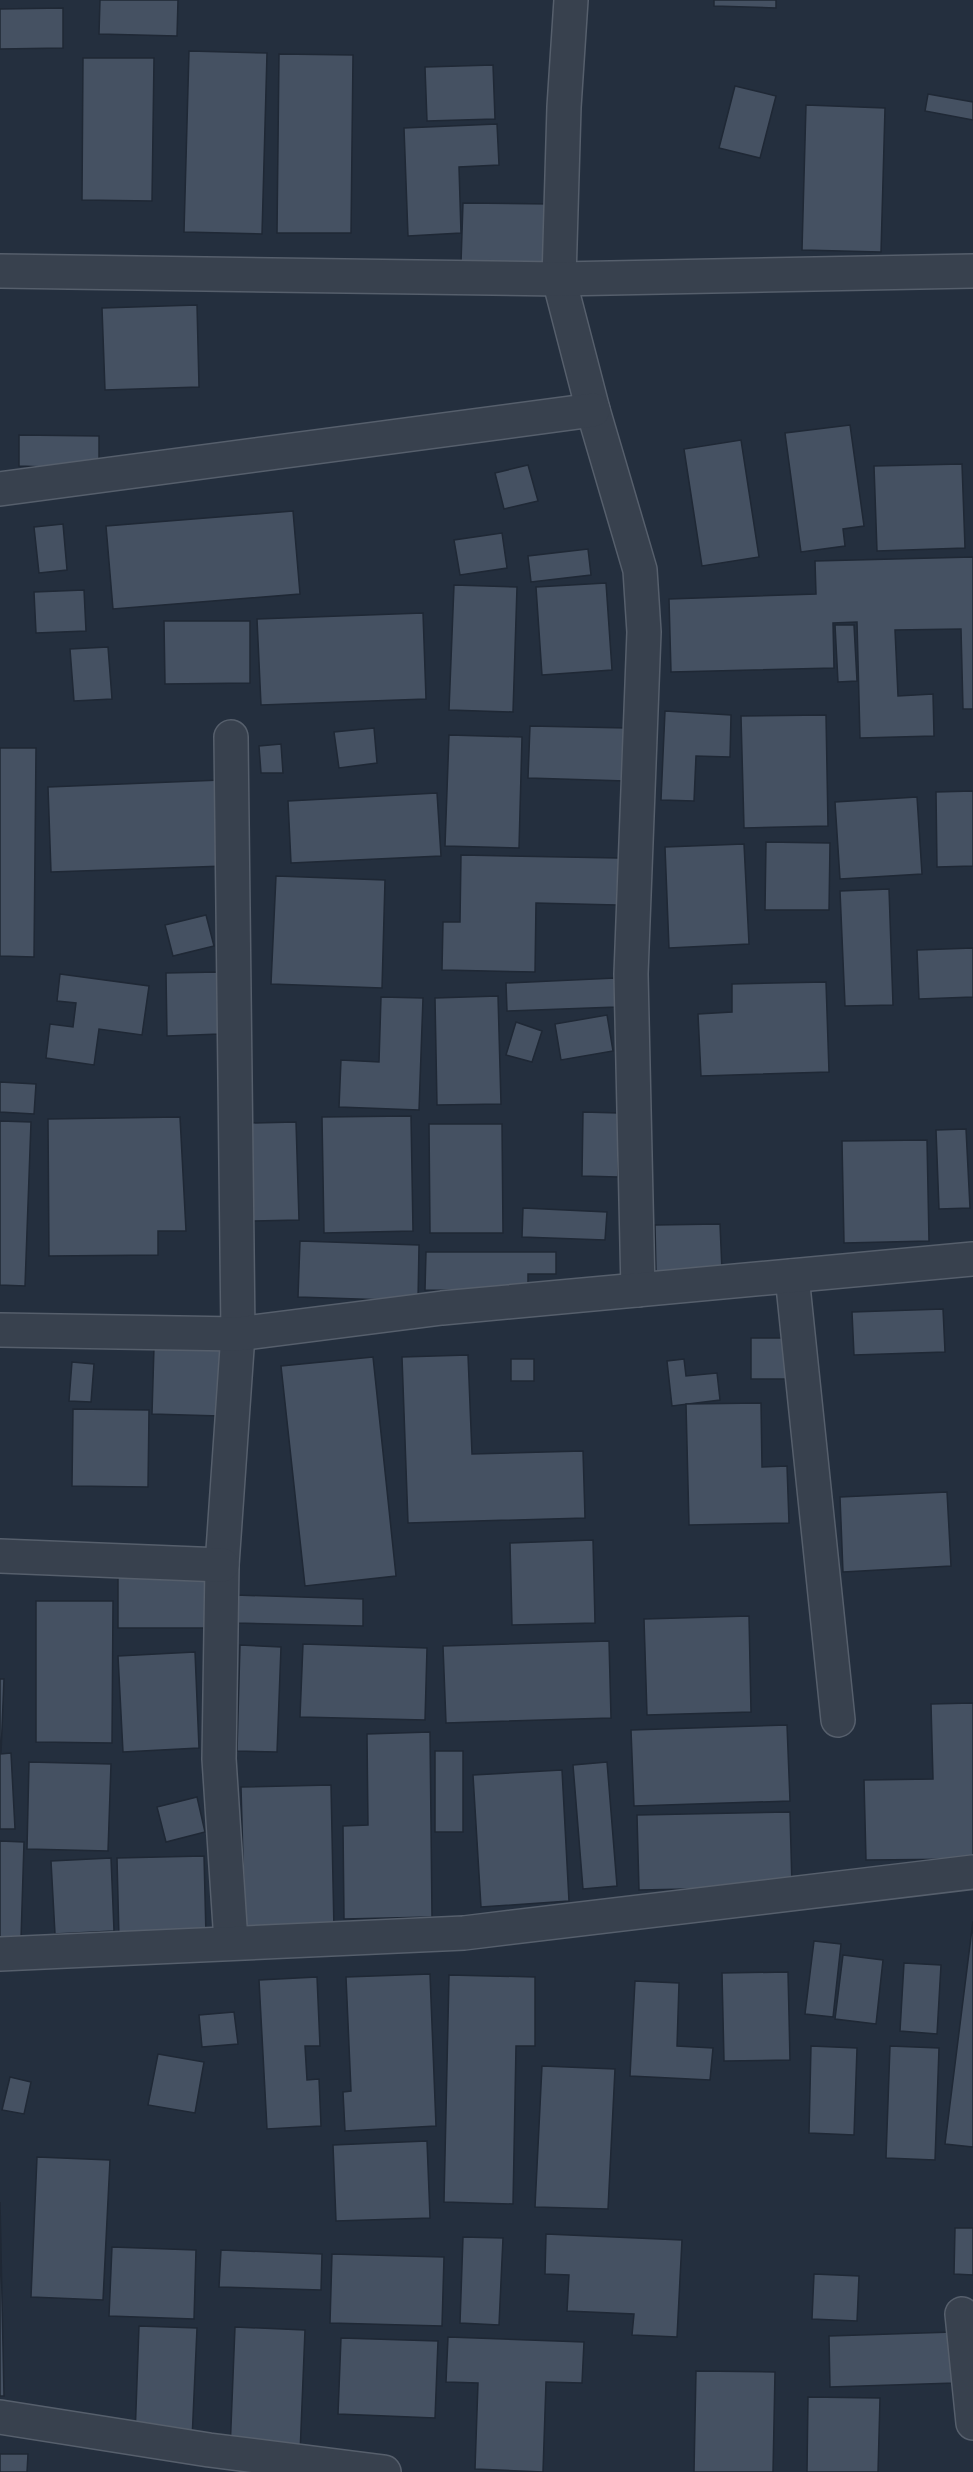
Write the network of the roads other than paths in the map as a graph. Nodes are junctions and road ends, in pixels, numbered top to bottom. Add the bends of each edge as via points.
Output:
1 (572, 0) edge
2 (0, 272) edge
3 (973, 272) edge
4 (559, 279) junction
5 (593, 410) junction
6 (0, 489) edge
7 (231, 737) dead end
8 (973, 1260) edge
9 (792, 1276) junction
10 (638, 1290) junction
11 (0, 1330) edge
12 (238, 1334) junction
13 (0, 1556) edge
14 (222, 1565) junction
15 (838, 1720) dead end
16 (973, 1872) edge
17 (231, 1942) junction
18 (0, 1954) edge
19 (963, 2314) dead end
20 (0, 2417) edge
21 (973, 2423) edge
22 (384, 2472) edge

1 - 4 street via 564,107
2 - 4 street
3 - 4 street
4 - 5 street
5 - 6 street
5 - 10 street via 640,570 643,603 631,974
7 - 12 street
8 - 9 street
9 - 10 street
9 - 15 street
10 - 12 street via 442,1308
11 - 12 street
12 - 14 street
13 - 14 street
14 - 17 street via 219,1759
16 - 17 street via 464,1933
17 - 18 street
19 - 21 street
20 - 22 street via 209,2450

